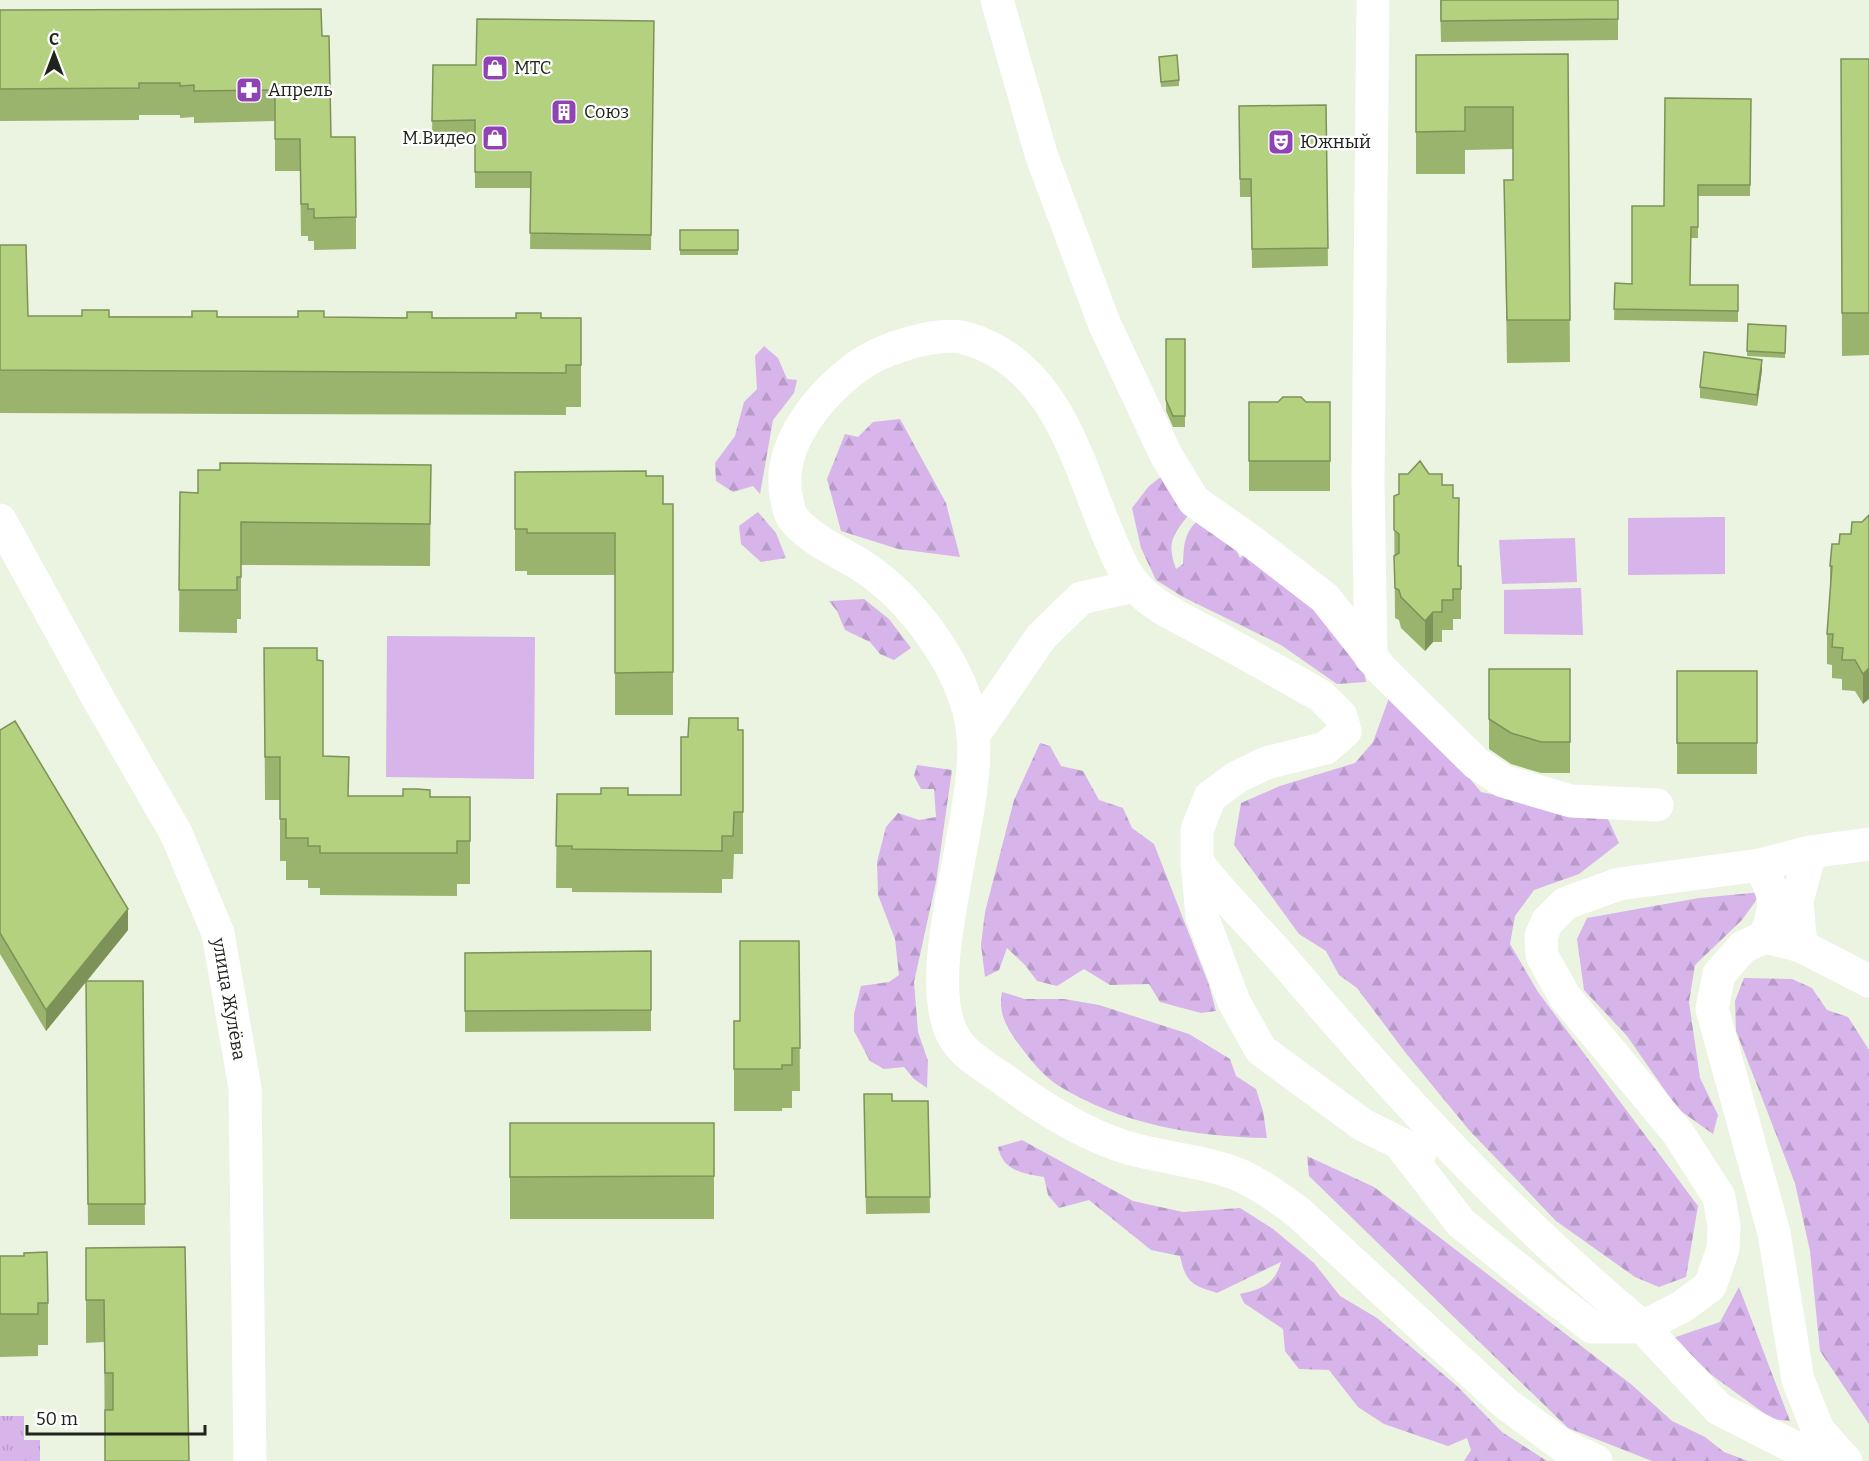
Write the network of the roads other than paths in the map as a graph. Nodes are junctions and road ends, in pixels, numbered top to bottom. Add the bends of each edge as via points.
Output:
1 (997, 0) edge
2 (1373, 0) edge
3 (0, 520) edge
4 (1135, 586) junction
5 (1371, 658) junction
6 (973, 736) junction
7 (1657, 805) dead end
8 (1869, 844) edge
9 (1810, 852) junction
10 (1197, 862) junction
11 (1760, 865) junction
12 (1765, 937) junction
13 (1802, 946) junction
14 (1869, 981) edge
15 (1400, 1144) junction
16 (1495, 1190) junction
17 (1642, 1327) junction
18 (250, 1461) edge
19 (1596, 1461) edge
20 (1831, 1461) edge
21 (1846, 1461) edge

1 - 5 street via 1041,154 1104,323 1166,455 1194,501 1325,598
2 - 5 street via 1368,480
3 - 18 street, улица Жулёва via 176,833 218,933 245,1088
4 - 6 street via 1082,598 1041,637
4 - 6 street via 1113,546 1059,413 1026,371 991,347 959,336 912,342 875,355 839,382 823,397 802,428 788,459 783,483 790,514 826,547 883,581 914,615 944,653 966,698
4 - 10 street via 1160,607 1322,696 1341,716 1345,731 1326,748 1266,763 1210,796 1197,830
5 - 7 street via 1476,763 1503,781 1571,801
6 - 19 street via 970,789 943,974 942,1010 956,1042 1060,1118 1121,1146 1233,1172 1266,1188 1307,1220 1505,1403 1562,1445
8 - 9 street
9 - 11 street
9 - 13 street via 1797,901
10 - 15 street via 1202,916 1234,1002 1261,1050 1363,1125
10 - 16 street via 1370,1062
11 - 12 street via 1774,893 1775,910
11 - 17 street via 1619,884 1566,903 1547,922 1540,936 1542,956 1565,998 1678,1133 1719,1197 1723,1249 1710,1286 1683,1306
12 - 13 street
12 - 21 street via 1743,947 1719,974 1712,1009 1774,1233 1798,1380 1818,1430
13 - 14 street
15 - 16 street
15 - 17 street via 1461,1223 1592,1327
16 - 17 street via 1548,1245
17 - 20 street via 1719,1408 1792,1446

